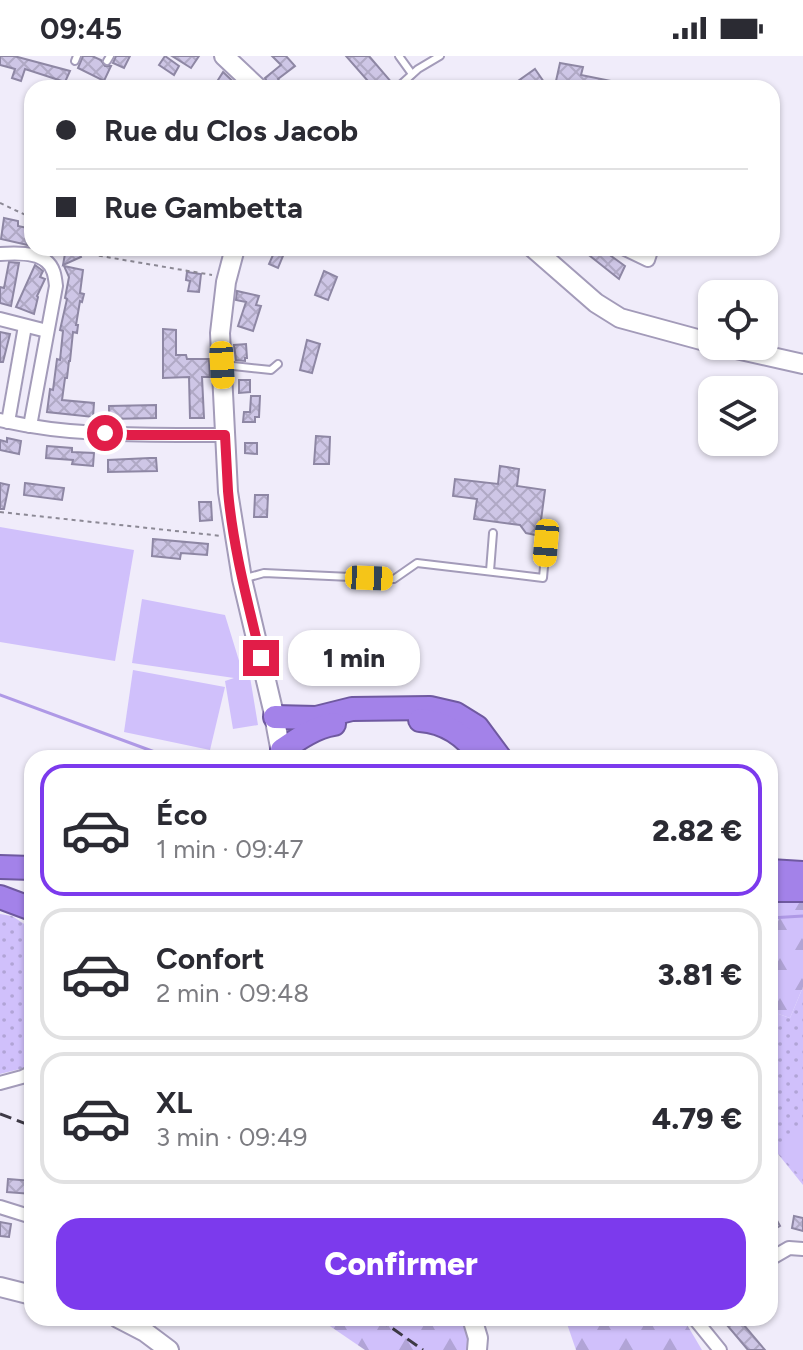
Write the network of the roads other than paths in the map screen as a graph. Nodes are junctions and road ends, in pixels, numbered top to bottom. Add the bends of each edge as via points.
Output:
1 (224, 56) edge
2 (399, 56) edge
3 (440, 56) edge
4 (412, 74) junction
5 (250, 80) edge
6 (406, 80) edge
7 (0, 254) edge
8 (24, 254) edge
9 (32, 256) edge
10 (233, 256) edge
11 (542, 256) edge
12 (0, 319) edge
13 (25, 326) junction
14 (47, 331) junction
15 (698, 339) edge
16 (778, 358) edge
17 (278, 364) dead end
18 (803, 364) edge
19 (222, 365) junction
20 (4, 421) edge
21 (30, 426) junction
22 (225, 435) junction
23 (493, 533) dead end
24 (546, 543) dead end
25 (490, 571) junction
26 (242, 579) junction
27 (275, 717) junction
28 (281, 750) edge
29 (286, 750) edge
30 (475, 750) edge
31 (494, 750) edge
32 (0, 867) edge
33 (24, 868) edge
34 (778, 871) edge
35 (803, 873) edge
36 (0, 883) edge
37 (24, 883) edge
38 (778, 890) edge
39 (803, 890) edge
40 (0, 897) edge
41 (24, 906) edge
42 (24, 1076) edge
43 (0, 1083) edge
44 (0, 1207) edge
45 (24, 1214) edge
46 (803, 1249) edge
47 (778, 1254) edge
48 (0, 1287) edge
49 (24, 1293) edge
50 (133, 1326) edge
51 (474, 1326) edge
52 (700, 1326) edge
53 (169, 1350) edge
54 (477, 1350) edge
55 (720, 1350) edge

1 - 5 street
2 - 4 lane
3 - 4 lane
4 - 6 lane
7 - 8 street
9 - 14 street via 45,259 53,271 56,286
10 - 19 street via 220,333
11 - 15 street via 620,318
12 - 13 street
13 - 14 street
13 - 20 street
14 - 21 street
16 - 18 street
17 - 19 lane via 271,370
19 - 22 street
20 - 21 street
21 - 22 street via 129,435
22 - 26 street
23 - 25 lane
24 - 25 lane via 543,578
25 - 26 lane via 417,563 394,579 264,573
26 - 27 street
27 - 28 street
27 - 31 highway via 430,708 456,714 477,727
29 - 30 highway via 326,725 364,719 425,720 453,730
32 - 33 highway
34 - 35 highway
36 - 37 highway
38 - 39 highway
40 - 41 highway
42 - 43 street
44 - 45 street
46 - 47 street
48 - 49 street
50 - 53 street
51 - 54 street
52 - 55 street

